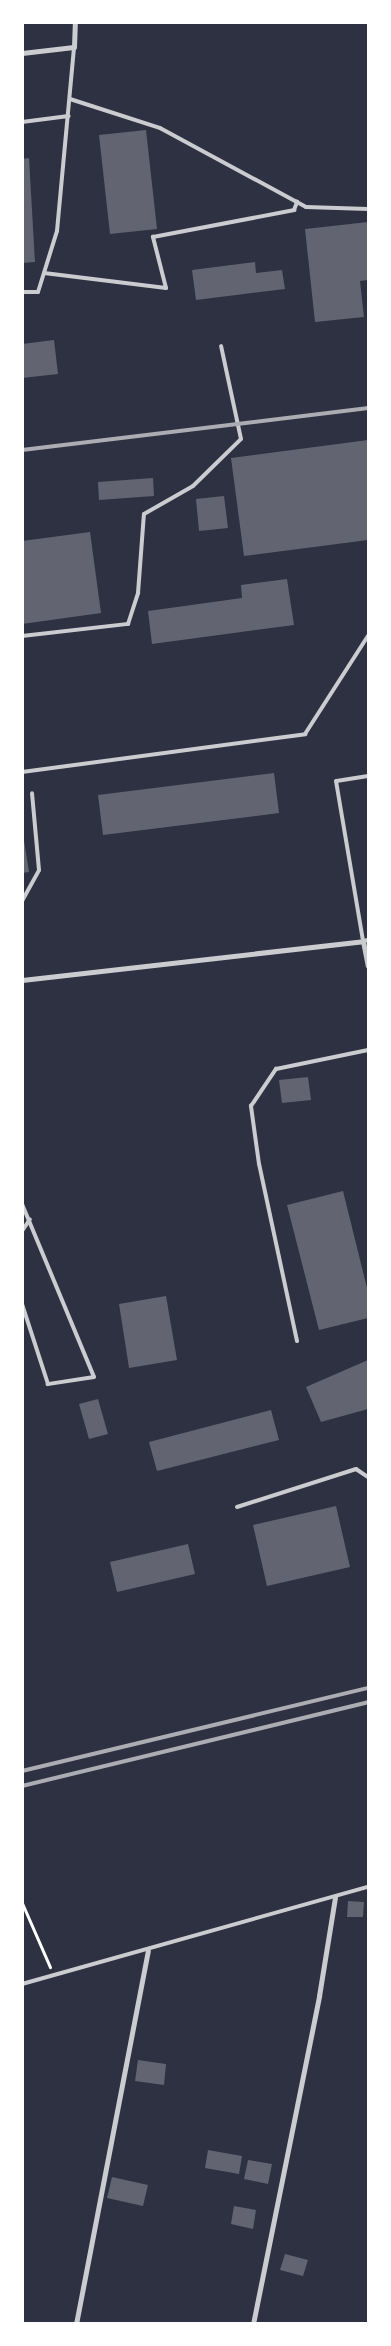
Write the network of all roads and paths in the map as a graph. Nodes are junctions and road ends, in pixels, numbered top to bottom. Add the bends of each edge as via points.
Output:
1 (75, 22) edge
2 (74, 47) junction
3 (22, 53) edge
4 (70, 99) junction
5 (69, 116) junction
6 (22, 122) edge
7 (297, 202) junction
8 (368, 209) edge
9 (44, 273) junction
10 (22, 292) edge
11 (221, 346) dead end
12 (22, 636) edge
13 (368, 636) edge
14 (22, 772) edge
15 (368, 776) edge
16 (32, 793) dead end
17 (22, 901) edge
18 (366, 940) edge
19 (368, 966) edge
20 (22, 980) edge
21 (368, 1050) edge
22 (22, 1204) edge
23 (30, 1219) junction
24 (22, 1231) edge
25 (22, 1304) edge
26 (297, 1342) dead end
27 (368, 1477) edge
28 (237, 1507) dead end
29 (368, 1887) edge
30 (335, 1897) junction
31 (22, 1903) edge
32 (148, 1950) junction
33 (53, 1975) junction
34 (22, 1984) edge
35 (76, 2324) edge
36 (253, 2324) edge

1 - 2 street
2 - 3 street
2 - 4 lane
4 - 5 lane
4 - 7 lane via 160,128
5 - 6 lane
5 - 9 lane via 57,231
7 - 8 lane via 306,207
7 - 9 lane via 294,210 153,237 166,288
9 - 10 lane via 38,292
11 - 12 lane via 241,439 193,486 144,514 138,593 128,624
13 - 14 lane via 305,734
15 - 18 lane via 336,781
16 - 17 lane via 39,870
18 - 19 street
18 - 20 street
21 - 26 lane via 276,1069 251,1106 259,1164
22 - 23 lane
23 - 24 lane
23 - 25 lane via 94,1377 48,1384
27 - 28 lane via 356,1469
29 - 30 lane
30 - 32 lane
30 - 36 street via 319,1996
31 - 33 path
32 - 33 lane
32 - 35 street
33 - 34 lane

